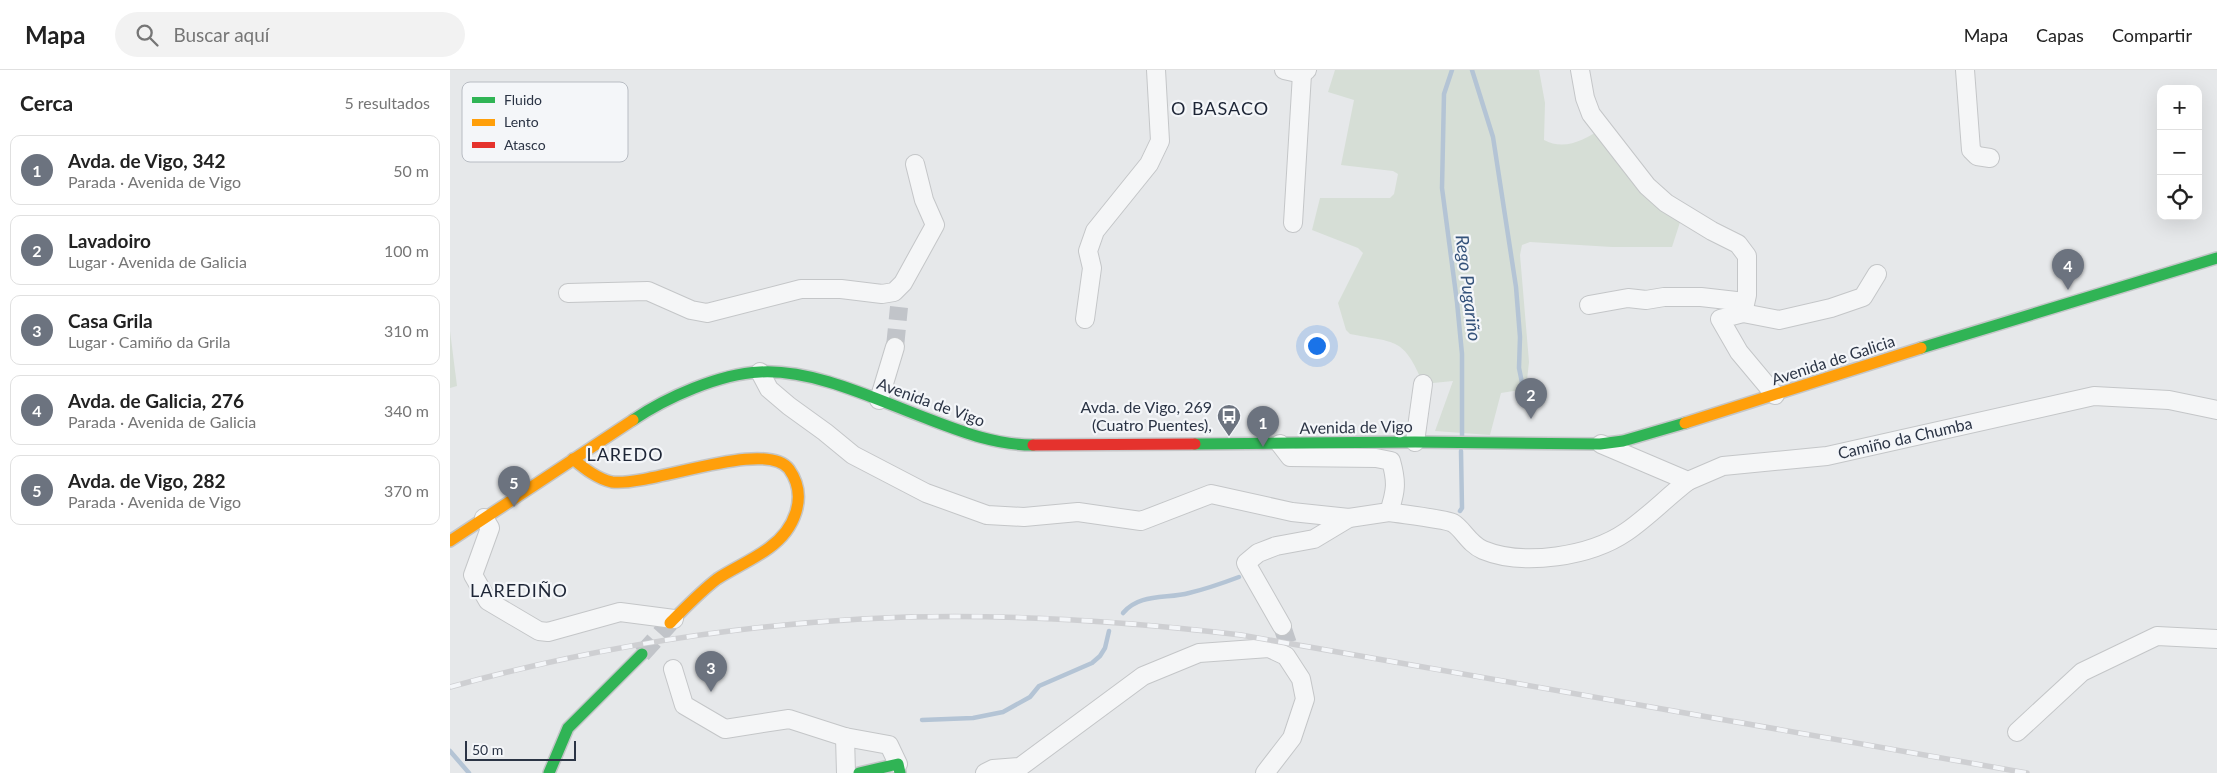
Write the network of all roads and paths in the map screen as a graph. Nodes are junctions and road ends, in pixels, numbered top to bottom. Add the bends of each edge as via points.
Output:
1 (1156, 70) edge
2 (1284, 70) edge
3 (1580, 70) edge
4 (1965, 70) edge
5 (1305, 72) edge
6 (1990, 158) dead end
7 (915, 164) dead end
8 (1293, 223) dead end
9 (2217, 258) edge
10 (1876, 274) dead end
11 (568, 292) dead end
12 (1589, 305) dead end
13 (1744, 307) junction
14 (1085, 319) dead end
15 (895, 347) tunnel mouth
16 (760, 372) junction
17 (1423, 384) dead end
18 (1775, 395) junction
19 (879, 400) junction
20 (2217, 410) edge
21 (1420, 442) junction
22 (1451, 442) joint
23 (1280, 444) junction
24 (1600, 444) junction
25 (573, 459) junction
26 (1688, 481) junction
27 (1389, 512) junction
28 (484, 518) junction
29 (1349, 518) junction
30 (450, 541) edge
31 (672, 621) joint
32 (1282, 626) tunnel mouth
33 (2217, 639) edge
34 (1289, 647) tunnel mouth
35 (642, 654) tunnel mouth
36 (673, 669) dead end
37 (1301, 679) junction
38 (2017, 732) dead end
39 (845, 738) junction
40 (899, 768) edge
41 (549, 773) edge
42 (846, 773) edge
43 (859, 773) edge
44 (985, 773) edge
45 (1265, 773) edge

1 - 14 street via 1160,141 1149,164 1095,231 1088,251 1092,268
2 - 5 street
3 - 13 street via 1585,98 1592,114 1647,186 1666,203 1738,244 1747,256
4 - 6 street via 1971,150 1977,156
5 - 8 street
7 - 11 street via 924,200 935,225 902,282 896,299 841,289 801,290 707,313 691,310 648,291
9 - 18 main road, Avenida de Galicia
10 - 13 street via 1864,297 1831,308 1778,320
12 - 13 street via 1628,298 1701,297
13 - 18 street via 1720,319 1739,352
15 - 19 street
16 - 19 main road, Avenida de Vigo via 790,374 831,383
16 - 25 main road, Avenida de Vigo via 697,387 643,413
16 - 29 street via 769,389 853,455 926,492 987,515 1024,517 1078,512 1141,521 1211,494 1292,512
17 - 21 street
18 - 24 main road, Avenida de Galicia via 1646,435
19 - 23 main road, Avenida de Vigo via 976,437 1011,445
20 - 26 street, Camiño da Chumba via 2170,400 2094,396 1827,456 1723,466
21 - 22 main road, Avenida de Vigo
21 - 23 main road, Avenida de Vigo
22 - 24 main road, Avenida de Galicia
23 - 27 street via 1290,457 1391,461 1396,479
24 - 26 street
25 - 28 main road, Avenida de Vigo
25 - 31 main road via 603,480 613,482 742,459 784,464 794,477 799,502 793,520 782,536 768,550 724,574
26 - 27 street, Camiño da Chumba via 1627,531 1604,545 1537,558 1520,559 1483,550 1452,523
27 - 29 street, Camiño da Chumba
28 - 30 main road, Avenida de Vigo
28 - 31 street via 490,528 472,575 488,601 534,629 548,632 620,612
29 - 32 street via 1314,539 1276,546 1258,553 1246,563
33 - 38 street via 2157,636 2082,672
34 - 37 street
35 - 41 main road via 568,728
36 - 39 street via 684,706 726,729 789,720
37 - 44 street via 1286,656 1269,648 1199,653 1143,676 1020,767 993,769
37 - 45 street via 1305,699 1292,738
39 - 40 street via 889,745
39 - 42 street
40 - 43 main road

